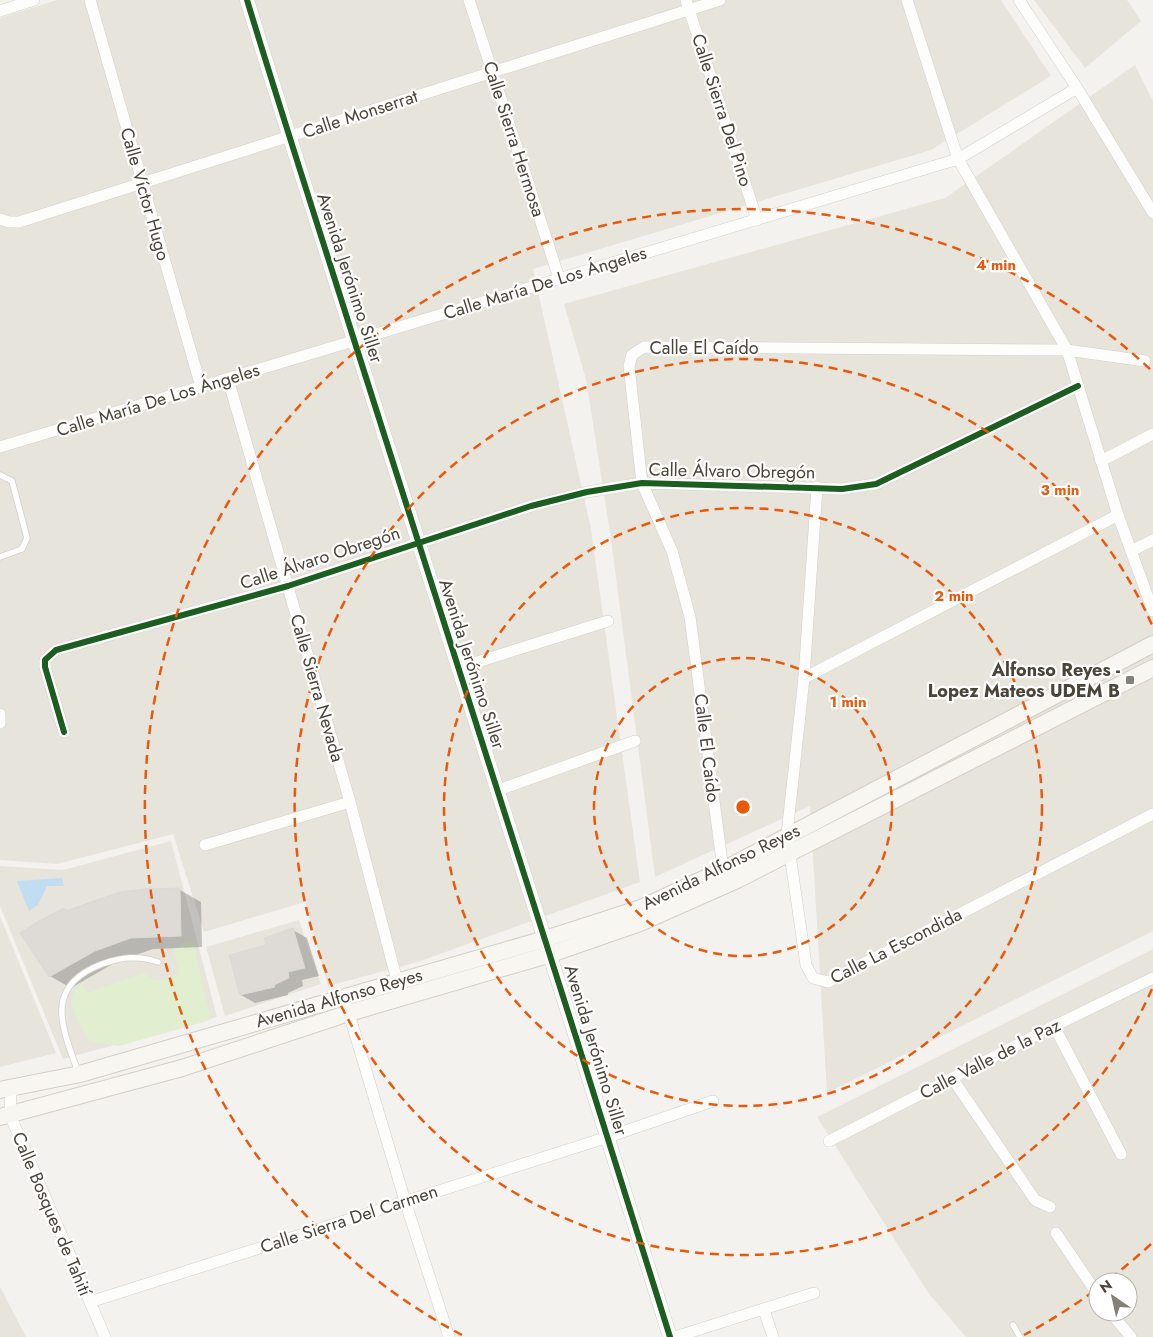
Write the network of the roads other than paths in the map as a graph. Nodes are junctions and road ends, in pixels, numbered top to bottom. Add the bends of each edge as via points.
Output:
1 (34, 0) edge
2 (90, 0) edge
3 (247, 0) edge
4 (469, 0) edge
5 (720, 0) edge
6 (907, 0) edge
7 (1019, 0) edge
8 (688, 5) edge
9 (0, 11) edge
10 (493, 72) junction
11 (1077, 88) junction
12 (288, 137) junction
13 (958, 159) junction
14 (142, 184) junction
15 (1153, 212) edge
16 (0, 219) edge
17 (757, 220) junction
18 (559, 278) junction
19 (355, 341) junction
20 (1067, 350) junction
21 (1146, 361) dead end
22 (228, 379) junction
23 (1078, 386) junction
24 (201, 387) junction
25 (1153, 434) edge
26 (0, 447) edge
27 (1101, 461) junction
28 (0, 475) edge
29 (642, 483) junction
30 (817, 487) junction
31 (1118, 515) junction
32 (1153, 540) edge
33 (417, 542) junction
34 (1132, 552) junction
35 (0, 557) edge
36 (288, 586) junction
37 (1153, 611) edge
38 (608, 621) dead end
39 (1153, 644) edge
40 (458, 668) junction
41 (1153, 668) edge
42 (804, 678) junction
43 (0, 714) edge
44 (0, 723) edge
45 (64, 732) dead end
46 (635, 741) dead end
47 (496, 791) junction
48 (350, 802) junction
49 (1153, 814) edge
50 (787, 834) junction
51 (204, 845) dead end
52 (791, 852) junction
53 (723, 870) junction
54 (548, 946) junction
55 (158, 962) dead end
56 (1153, 978) edge
57 (397, 981) junction
58 (344, 996) junction
59 (402, 997) junction
60 (349, 1013) junction
61 (1054, 1026) junction
62 (80, 1074) junction
63 (952, 1078) junction
64 (5, 1089) edge
65 (713, 1101) dead end
66 (5, 1116) edge
67 (608, 1137) junction
68 (828, 1141) dead end
69 (1121, 1154) dead end
70 (404, 1201) junction
71 (1050, 1208) dead end
72 (1056, 1234) dead end
73 (1088, 1280) edge
74 (814, 1293) dead end
75 (90, 1302) junction
76 (764, 1310) junction
77 (1118, 1322) edge
78 (1014, 1325) dead end
79 (105, 1337) edge
80 (449, 1337) edge
81 (670, 1337) edge
82 (675, 1337) edge
83 (773, 1337) edge
84 (1020, 1337) edge
85 (1131, 1337) edge

1 - 9 street
2 - 14 street, Calle Víctor Hugo
3 - 12 street, Avenida Jerónimo Siller
4 - 10 street, Calle Sierra Hermosa
5 - 8 street, Calle Monserrat
6 - 13 street
7 - 11 street
8 - 10 street, Calle Monserrat
8 - 17 street, Calle Sierra Del Pino
10 - 12 street, Calle Monserrat
10 - 18 street, Calle Sierra Hermosa
11 - 13 street, Calle María De Los Ángeles
11 - 15 street
12 - 14 street, Calle Monserrat
12 - 19 street, Avenida Jerónimo Siller
13 - 17 street, Calle María De Los Ángeles
13 - 20 street
14 - 16 street, Calle Monserrat via 19,222
14 - 24 street, Calle Víctor Hugo
17 - 18 street, Calle María De Los Ángeles
18 - 19 street, Calle María De Los Ángeles
19 - 22 street, Calle María De Los Ángeles
19 - 33 street, Avenida Jerónimo Siller
20 - 21 street, Calle El Caído
20 - 23 street
20 - 29 street, Calle El Caído via 644,347 632,355 629,366
22 - 24 street, Calle María De Los Ángeles
22 - 36 street, Calle Sierra Nevada
23 - 27 street
23 - 30 street, Calle Álvaro Obregón via 876,484 842,489
24 - 26 street, Calle María De Los Ángeles
25 - 27 street
27 - 31 street
28 - 35 lane via 12,481 27,538 22,549
29 - 30 street, Calle Álvaro Obregón
29 - 33 street, Calle Álvaro Obregón via 586,492 531,506
29 - 53 street, Calle El Caído via 672,551 690,617
30 - 42 street, Calle La Escondida
31 - 34 street
31 - 42 street
32 - 34 street
33 - 36 street, Calle Álvaro Obregón
33 - 40 street, Avenida Jerónimo Siller
34 - 37 street
36 - 45 street, Calle Álvaro Obregón via 56,650 46,660 45,667
36 - 48 street, Calle Sierra Nevada
38 - 40 street
39 - 50 main road, Avenida Alfonso Reyes
40 - 47 street, Avenida Jerónimo Siller
41 - 52 main road, Avenida Alfonso Reyes
42 - 50 street, Calle La Escondida
43 - 44 street
46 - 47 street
47 - 54 street, Avenida Jerónimo Siller
48 - 51 street
48 - 57 street, Calle Sierra Nevada
49 - 52 street, Calle La Escondida via 828,982 813,978 806,965
50 - 52 street, Calle La Escondida
50 - 53 main road, Avenida Alfonso Reyes
52 - 54 main road, Avenida Alfonso Reyes via 640,923
53 - 54 main road, Avenida Alfonso Reyes
54 - 57 main road, Avenida Alfonso Reyes
54 - 59 main road, Avenida Alfonso Reyes
54 - 67 street, Avenida Jerónimo Siller
55 - 62 lane via 143,957 116,959 80,975 66,990 62,1001 64,1029
56 - 61 street, Calle Valle de la Paz
57 - 58 main road, Avenida Alfonso Reyes
57 - 59 street, Calle Sierra Nevada
58 - 60 street
58 - 62 main road, Avenida Alfonso Reyes
59 - 60 main road, Avenida Alfonso Reyes
60 - 66 main road, Avenida Alfonso Reyes via 182,1068
60 - 70 street
61 - 63 street, Calle Valle de la Paz
61 - 69 street
62 - 64 main road, Avenida Alfonso Reyes
63 - 68 street, Calle Valle de la Paz
63 - 71 street via 1035,1200
64 - 66 street, Calle Bosques de Tahití
65 - 67 street, Calle Sierra Del Carmen
66 - 75 street, Calle Bosques de Tahití
67 - 70 street, Calle Sierra Del Carmen
67 - 81 street, Avenida Jerónimo Siller
70 - 75 street, Calle Sierra Del Carmen
70 - 80 street
72 - 73 street
74 - 76 street
75 - 79 street, Calle Bosques de Tahití
76 - 82 street
76 - 83 street
77 - 85 street
78 - 84 lane

